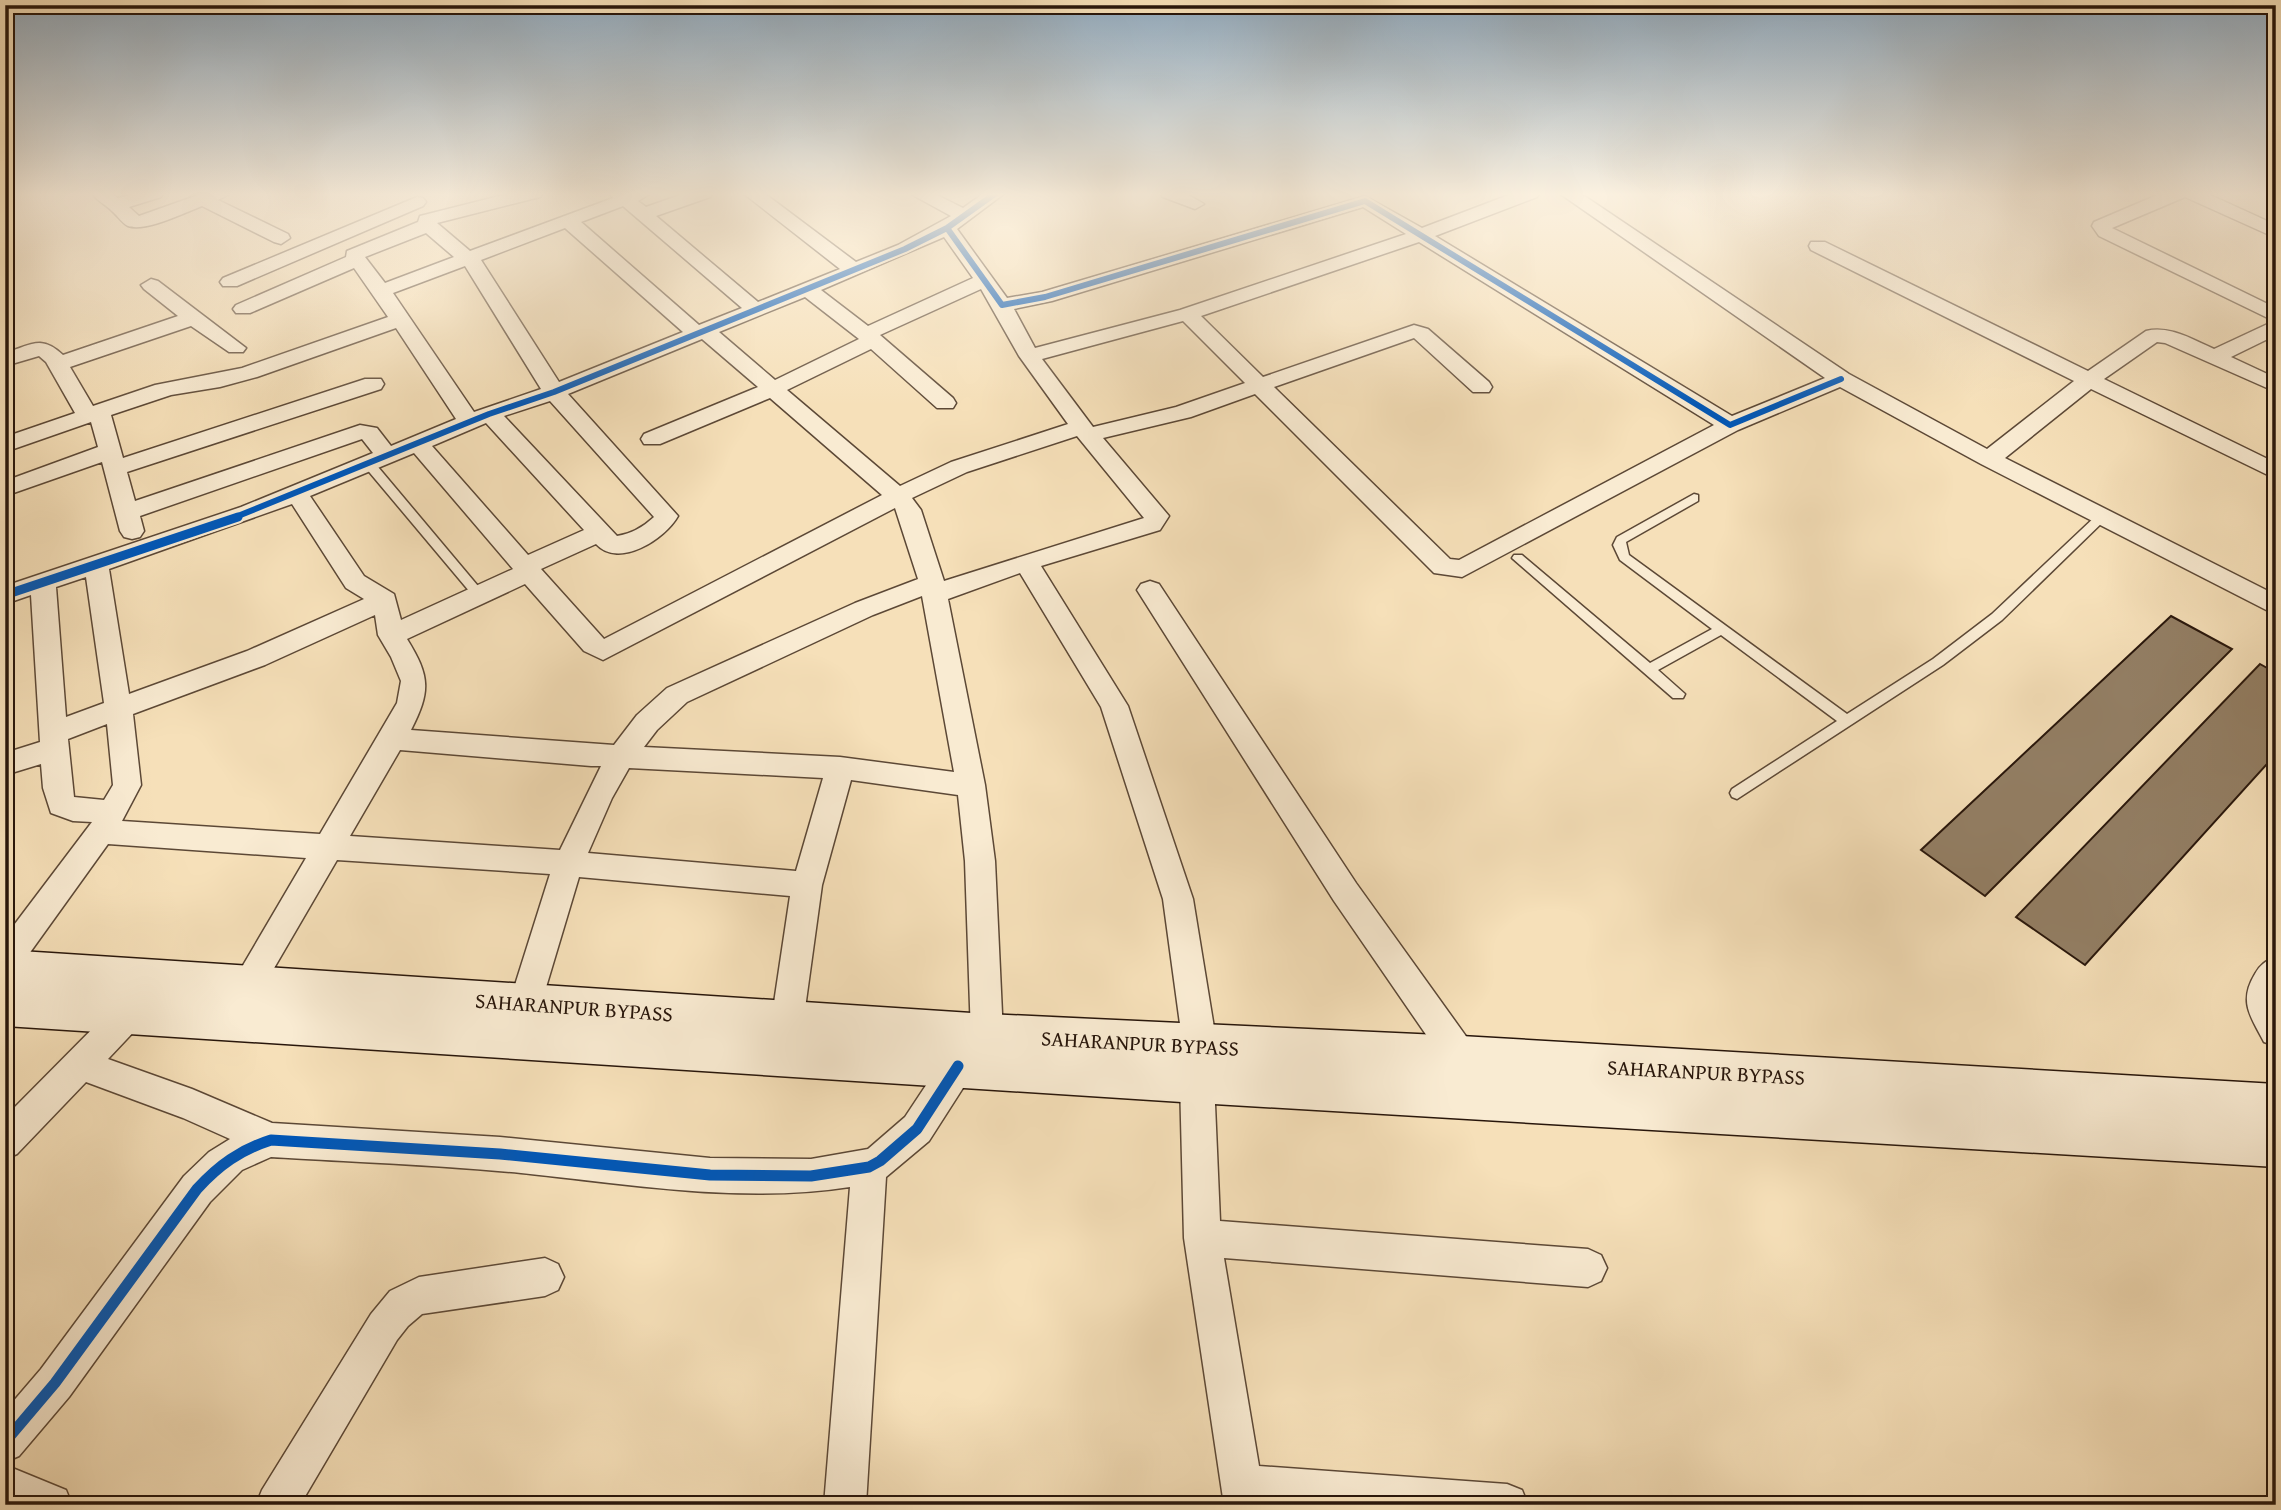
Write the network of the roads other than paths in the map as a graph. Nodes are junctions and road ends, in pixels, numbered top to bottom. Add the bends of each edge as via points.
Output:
1 (270, 263) edge
2 (348, 263) edge
3 (359, 263) edge
4 (454, 263) edge
5 (472, 263) edge
6 (619, 263) edge
7 (702, 263) edge
8 (846, 263) edge
9 (867, 263) edge
10 (976, 263) edge
11 (1157, 263) edge
12 (1336, 263) edge
13 (1466, 263) edge
14 (1671, 263) edge
15 (1854, 263) edge
16 (2170, 263) edge
17 (853, 269) junction
18 (984, 280) junction
19 (230, 282) dead end
20 (151, 285) dead end
21 (807, 289) junction
22 (381, 291) junction
23 (1002, 305) junction
24 (243, 309) dead end
25 (757, 310) junction
26 (1187, 314) junction
27 (2276, 316) edge
28 (193, 318) junction
29 (398, 320) junction
30 (2276, 327) edge
31 (700, 332) junction
32 (870, 337) junction
33 (236, 348) dead end
34 (1029, 356) junction
35 (2215, 358) junction
36 (5, 359) edge
37 (58, 365) junction
38 (1841, 379) junction
39 (2090, 379) junction
40 (373, 384) dead end
41 (1258, 384) junction
42 (2276, 386) edge
43 (1481, 387) dead end
44 (773, 389) junction
45 (554, 392) junction
46 (945, 403) dead end
47 (93, 413) junction
48 (479, 418) junction
49 (1730, 425) junction
50 (1085, 431) junction
51 (652, 439) dead end
52 (418, 443) junction
53 (5, 445) edge
54 (1989, 459) junction
55 (112, 460) junction
56 (378, 460) junction
57 (2276, 472) edge
58 (5, 489) edge
59 (297, 494) junction
60 (898, 496) junction
61 (1694, 498) dead end
62 (127, 512) junction
63 (2102, 517) junction
64 (599, 533) junction
65 (138, 550) junction
66 (1518, 558) dead end
67 (1026, 562) junction
68 (96, 564) junction
69 (526, 570) junction
70 (43, 582) junction
71 (933, 589) junction
72 (1150, 590) dead end
73 (480, 594) junction
74 (5, 595) edge
75 (385, 600) junction
76 (2276, 606) edge
77 (1721, 629) junction
78 (391, 635) junction
79 (1649, 669) junction
80 (1678, 694) dead end
81 (118, 710) junction
82 (1846, 720) junction
83 (392, 739) junction
84 (53, 741) junction
85 (621, 755) junction
86 (5, 764) edge
87 (840, 768) junction
88 (971, 785) junction
89 (1737, 793) dead end
90 (108, 822) junction
91 (327, 848) junction
92 (567, 863) junction
93 (807, 885) junction
94 (5, 962) edge
95 (5, 968) edge
96 (2276, 971) edge
97 (248, 984) junction
98 (525, 1004) junction
99 (5, 1006) edge
100 (130, 1013) junction
101 (787, 1023) junction
102 (2276, 1031) edge
103 (973, 1051) junction
104 (1461, 1057) junction
105 (1199, 1063) junction
106 (82, 1065) junction
107 (2276, 1106) edge
108 (271, 1140) junction
109 (5, 1142) edge
110 (2276, 1144) edge
111 (869, 1167) junction
112 (1202, 1238) junction
113 (1588, 1268) dead end
114 (545, 1277) dead end
115 (5, 1442) edge
116 (5, 1485) edge
117 (1243, 1495) edge
118 (51, 1505) edge
119 (277, 1505) edge
120 (845, 1505) edge
121 (1507, 1505) edge

1 - 19 street
2 - 24 street
3 - 22 street
4 - 22 street
5 - 45 street
6 - 31 street
7 - 25 street
8 - 17 street
9 - 17 street
10 - 18 street
11 - 23 street
12 - 26 street
13 - 49 street
14 - 38 street
15 - 39 street
16 - 27 street
17 - 21 street
18 - 23 street
18 - 32 street
20 - 28 street
21 - 25 street
21 - 32 street
22 - 29 street
23 - 34 street
25 - 31 street
26 - 34 street
26 - 41 street
28 - 33 street
28 - 37 street
29 - 47 street via 258,371 198,386 178,386
29 - 48 street
30 - 35 street
31 - 44 street
31 - 45 street
32 - 44 street
32 - 46 street
34 - 50 street
35 - 39 street via 2156,334
35 - 42 street
36 - 37 street via 43,348
37 - 47 street
38 - 49 street
38 - 54 street
39 - 54 street
39 - 57 street
40 - 55 street
41 - 43 street via 1414,331
41 - 49 street via 1443,567 1452,569 1462,569
41 - 50 street via 1183,412
44 - 51 street
44 - 60 street
45 - 48 street
45 - 64 street via 666,516 653,531 617,545
47 - 53 street
47 - 55 street
48 - 52 street
48 - 64 street
50 - 60 street via 959,467
50 - 67 street via 1157,516 1155,521
52 - 56 street
52 - 69 street
54 - 63 street
55 - 58 street
55 - 62 street
56 - 59 street
56 - 62 street via 369,433 360,432
56 - 73 lane
59 - 65 street
59 - 75 street via 355,582
60 - 69 street via 603,651
60 - 71 street via 909,510
61 - 77 lane via 1619,545 1624,557
62 - 65 street
63 - 76 street
63 - 82 lane via 1997,617 1938,662
64 - 69 street
65 - 68 street
66 - 79 lane
67 - 71 street
67 - 105 street via 1114,706 1178,899
68 - 70 street
68 - 81 street
69 - 73 street
70 - 74 street
70 - 84 street
71 - 85 street via 864,609 677,695 659,709
71 - 88 street
72 - 104 street via 1345,892
73 - 78 street
75 - 78 street
75 - 81 street via 256,658
77 - 79 lane
77 - 82 lane
78 - 83 street via 414,681 411,703
79 - 80 lane
81 - 84 street
81 - 90 street via 127,785
82 - 89 lane
83 - 85 street
83 - 91 street
84 - 86 street
84 - 90 street via 61,805
85 - 87 street
85 - 92 street
87 - 88 street
87 - 93 street
88 - 103 street via 980,862
90 - 91 street
90 - 94 street
91 - 92 street
91 - 97 street
92 - 93 street
92 - 98 street
93 - 101 street
95 - 97 main road, SAHARANPUR BYPASS
96 - 102 street via 2262,986 2260,996
97 - 98 main road, SAHARANPUR BYPASS
98 - 101 main road, SAHARANPUR BYPASS
99 - 100 main road
100 - 103 main road
100 - 106 street
101 - 103 main road, SAHARANPUR BYPASS
103 - 105 main road
103 - 111 street via 917,1129
104 - 105 main road, SAHARANPUR BYPASS
104 - 107 main road, SAHARANPUR BYPASS
105 - 110 main road
105 - 112 street
106 - 108 street
106 - 109 street
108 - 111 street via 500,1154 710,1175 811,1176
108 - 115 street via 223,1160 197,1189 55,1383
111 - 120 street
112 - 113 street
112 - 117 street
114 - 119 street via 419,1296 397,1310
116 - 118 street
117 - 121 street

